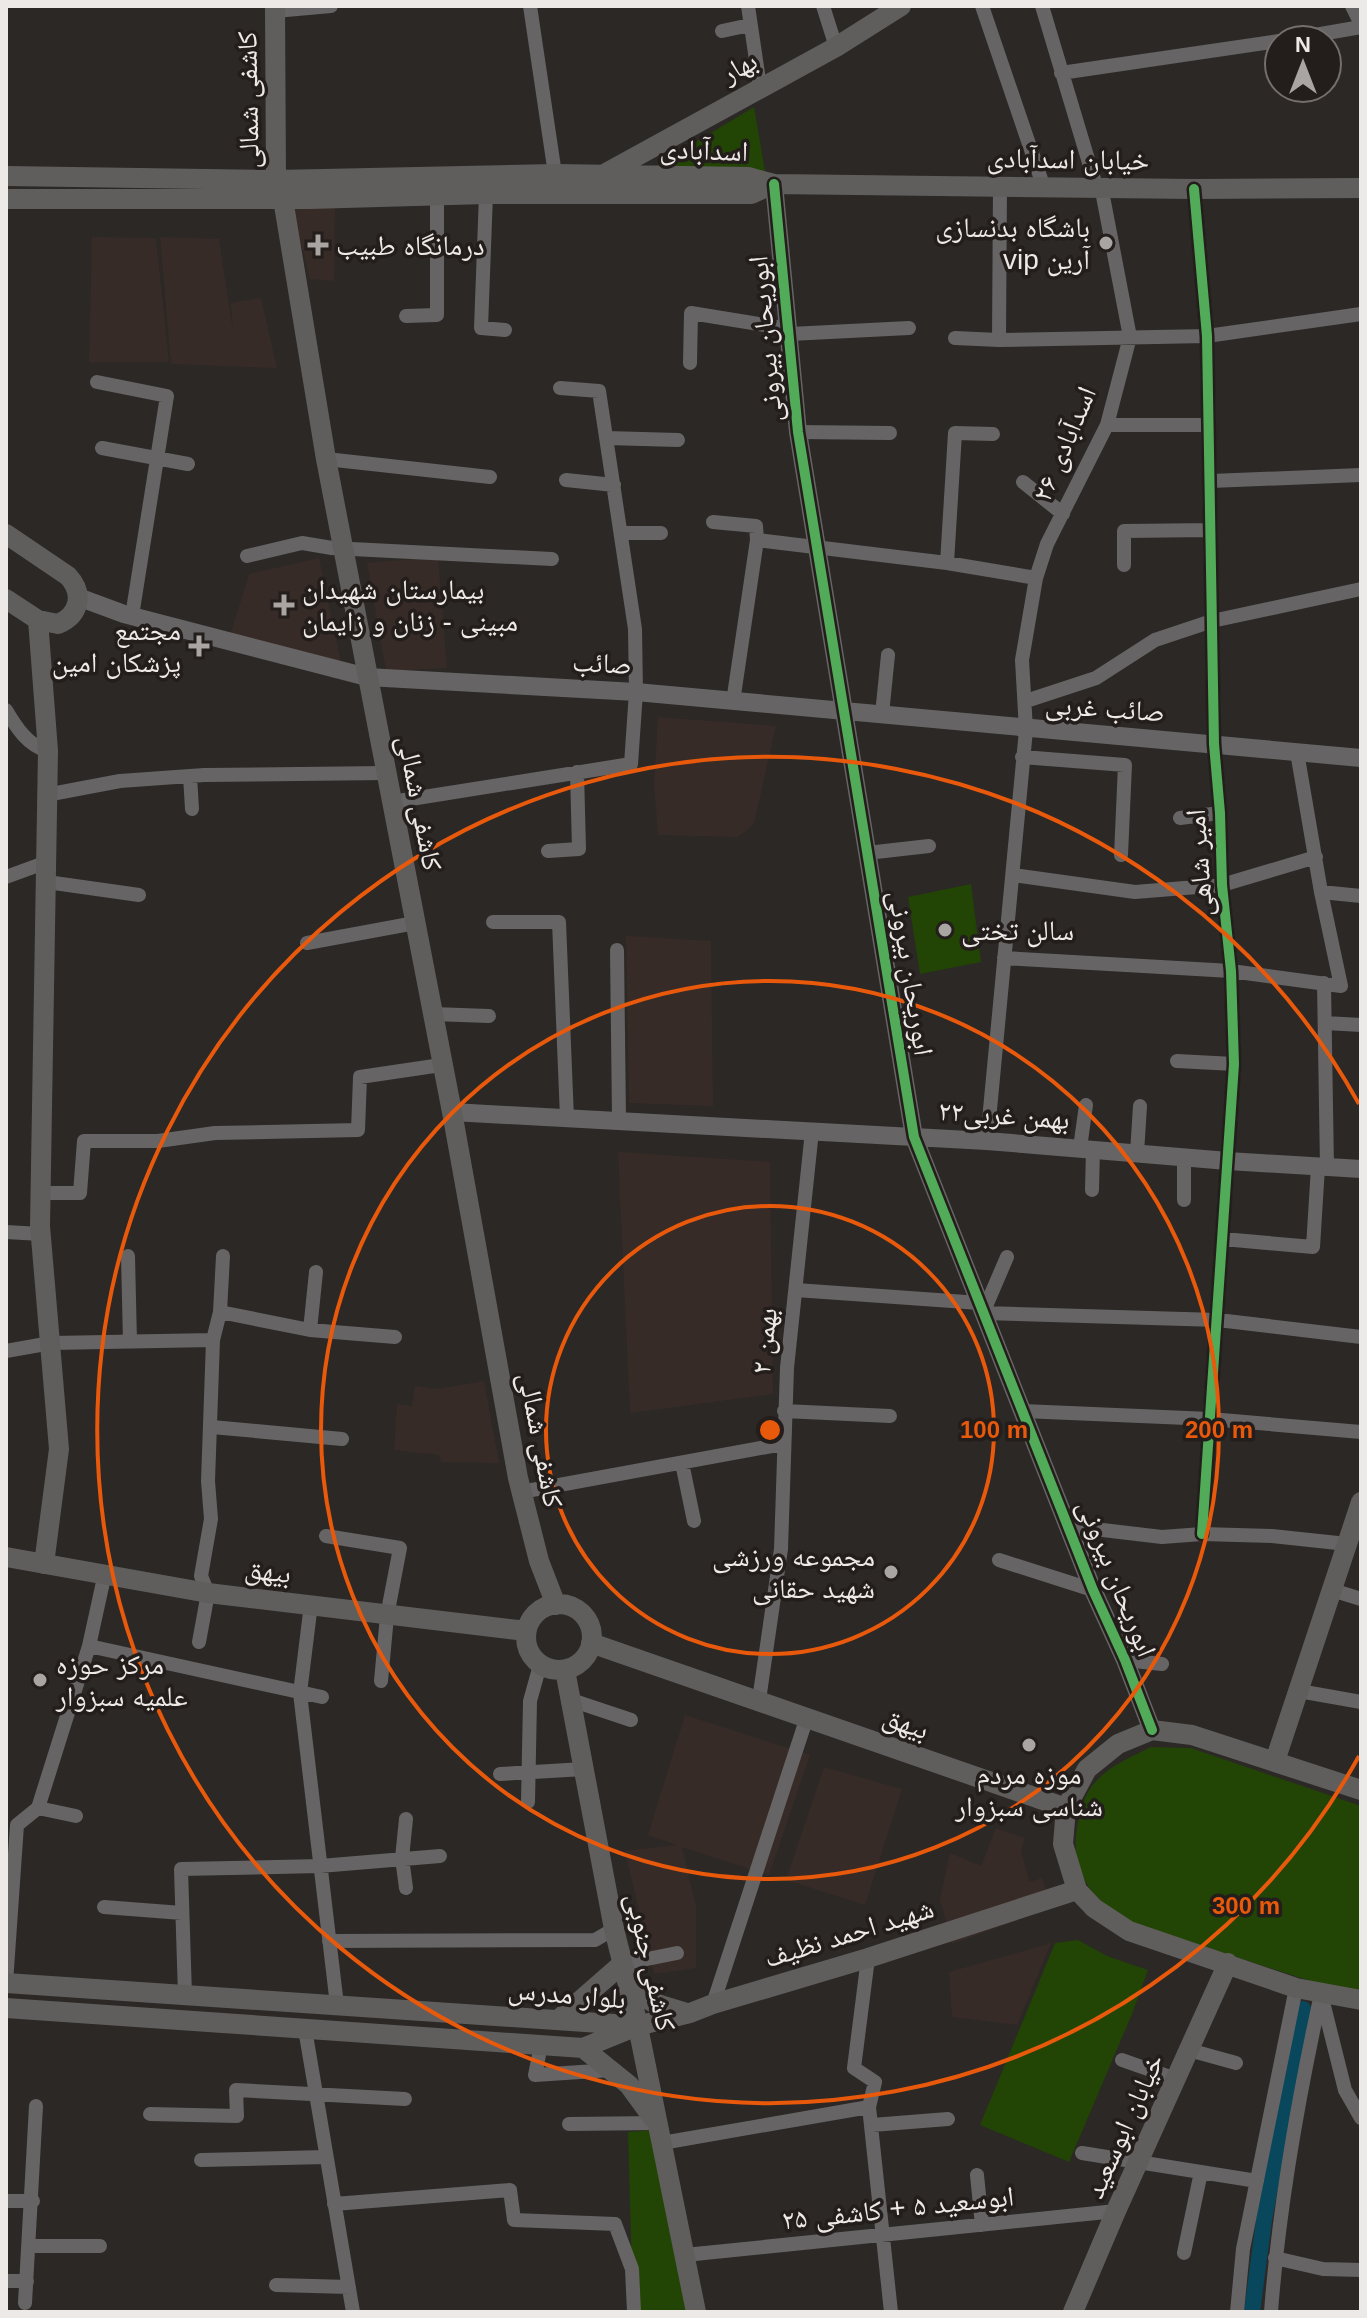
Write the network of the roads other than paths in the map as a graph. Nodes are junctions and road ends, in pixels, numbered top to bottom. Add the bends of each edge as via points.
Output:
1 (331, 6) edge
2 (530, 6) edge
3 (748, 6) edge
4 (823, 6) edge
5 (901, 6) edge
6 (982, 6) edge
7 (1042, 6) edge
8 (1352, 6) edge
9 (275, 8) edge
10 (750, 25) junction
11 (1361, 26) edge
12 (722, 31) dead end
13 (1263, 43) edge
14 (836, 47) junction
15 (1061, 73) junction
16 (760, 87) junction
17 (555, 174) junction
18 (603, 175) junction
19 (6, 176) edge
20 (774, 184) junction
21 (1000, 185) junction
22 (1043, 185) junction
23 (1098, 186) junction
24 (1361, 188) edge
25 (280, 189) junction
26 (1194, 189) junction
27 (486, 194) junction
28 (437, 196) junction
29 (6, 199) edge
30 (1361, 314) edge
31 (406, 316) dead end
32 (909, 328) dead end
33 (505, 330) dead end
34 (790, 332) junction
35 (1207, 336) junction
36 (1130, 337) junction
37 (955, 338) dead end
38 (999, 340) junction
39 (690, 363) dead end
40 (97, 382) dead end
41 (560, 388) dead end
42 (1107, 425) junction
43 (1209, 425) junction
44 (798, 432) junction
45 (890, 433) dead end
46 (993, 434) dead end
47 (607, 438) junction
48 (678, 440) dead end
49 (102, 448) dead end
50 (157, 457) junction
51 (326, 459) junction
52 (188, 464) dead end
53 (1361, 475) edge
54 (490, 477) dead end
55 (566, 480) dead end
56 (1211, 481) junction
57 (1023, 482) dead end
58 (614, 485) junction
59 (1063, 514) junction
60 (713, 522) dead end
61 (1210, 530) junction
62 (622, 533) junction
63 (661, 533) dead end
64 (6, 534) edge
65 (757, 540) junction
66 (816, 547) junction
67 (342, 548) junction
68 (247, 556) dead end
69 (552, 559) dead end
70 (947, 563) junction
71 (1124, 565) dead end
72 (1036, 578) junction
73 (1361, 589) edge
74 (78, 597) junction
75 (6, 599) edge
76 (132, 616) junction
77 (38, 620) junction
78 (1212, 621) junction
79 (888, 655) dead end
80 (361, 676) junction
81 (636, 692) junction
82 (1026, 701) junction
83 (733, 702) junction
84 (6, 710) edge
85 (845, 710) junction
86 (882, 714) junction
87 (1026, 730) junction
88 (1214, 744) junction
89 (48, 751) junction
90 (1297, 752) junction
91 (1022, 757) junction
92 (1361, 758) edge
93 (577, 772) junction
94 (386, 773) junction
95 (197, 776) junction
96 (46, 795) junction
97 (392, 802) junction
98 (192, 809) dead end
99 (1220, 813) junction
100 (1180, 818) dead end
101 (929, 846) dead end
102 (548, 851) dead end
103 (867, 853) junction
104 (1121, 855) dead end
105 (1316, 857) junction
106 (47, 872) junction
107 (1013, 875) junction
108 (6, 877) edge
109 (1222, 885) junction
110 (1321, 892) junction
111 (139, 895) dead end
112 (1361, 896) edge
113 (493, 922) dead end
114 (415, 923) junction
115 (307, 943) dead end
116 (617, 950) dead end
117 (1004, 958) junction
118 (1231, 971) junction
119 (1324, 983) junction
120 (433, 1014) junction
121 (489, 1016) dead end
122 (1325, 1023) junction
123 (1361, 1025) edge
124 (1177, 1061) dead end
125 (1234, 1064) junction
126 (441, 1065) junction
127 (1086, 1105) dead end
128 (1140, 1106) dead end
129 (452, 1112) junction
130 (567, 1118) junction
131 (619, 1119) junction
132 (812, 1131) junction
133 (914, 1137) junction
134 (987, 1141) junction
135 (1087, 1149) junction
136 (1137, 1153) junction
137 (1184, 1157) junction
138 (1228, 1161) junction
139 (1322, 1167) junction
140 (1361, 1169) edge
141 (1092, 1190) dead end
142 (41, 1193) junction
143 (1184, 1200) dead end
144 (6, 1232) edge
145 (41, 1234) junction
146 (1223, 1239) junction
147 (128, 1256) dead end
148 (223, 1256) dead end
149 (1007, 1257) dead end
150 (316, 1272) dead end
151 (796, 1290) junction
152 (981, 1308) junction
153 (220, 1312) junction
154 (1218, 1320) junction
155 (310, 1330) junction
156 (395, 1337) dead end
157 (1361, 1337) edge
158 (213, 1340) junction
159 (130, 1342) junction
160 (51, 1343) junction
161 (6, 1351) edge
162 (784, 1411) junction
163 (1023, 1411) junction
164 (890, 1416) dead end
165 (1210, 1419) junction
166 (212, 1427) junction
167 (1361, 1432) edge
168 (342, 1439) dead end
169 (783, 1444) junction
170 (682, 1463) junction
171 (521, 1492) junction
172 (1361, 1502) edge
173 (694, 1521) dead end
174 (1069, 1526) junction
175 (1202, 1534) junction
176 (326, 1536) dead end
177 (1347, 1544) junction
178 (6, 1557) edge
179 (999, 1560) dead end
180 (44, 1564) junction
181 (105, 1573) junction
182 (1093, 1590) junction
183 (1332, 1590) junction
184 (208, 1593) junction
185 (1361, 1599) edge
186 (311, 1604) junction
187 (556, 1605) junction
188 (387, 1616) junction
189 (526, 1631) junction
190 (199, 1642) dead end
191 (591, 1643) junction
192 (89, 1646) junction
193 (1125, 1660) junction
194 (1162, 1664) dead end
195 (540, 1665) junction
196 (565, 1670) junction
197 (381, 1681) dead end
198 (1299, 1691) junction
199 (300, 1693) junction
200 (322, 1697) dead end
201 (571, 1700) junction
202 (759, 1700) junction
203 (1361, 1702) edge
204 (807, 1717) junction
205 (631, 1720) dead end
206 (1152, 1730) junction
207 (1275, 1761) junction
208 (584, 1769) junction
209 (500, 1774) dead end
210 (527, 1774) junction
211 (1361, 1790) edge
212 (528, 1802) dead end
213 (38, 1808) junction
214 (1066, 1808) junction
215 (76, 1816) dead end
216 (406, 1819) dead end
217 (440, 1856) dead end
218 (402, 1858) junction
219 (320, 1866) junction
220 (406, 1888) dead end
221 (1077, 1890) junction
222 (104, 1907) dead end
223 (182, 1913) junction
224 (614, 1929) junction
225 (329, 1941) junction
226 (677, 1953) dead end
227 (868, 1958) junction
228 (1228, 1963) junction
229 (622, 1964) junction
230 (6, 1983) edge
231 (65, 1987) junction
232 (629, 1988) junction
233 (1296, 1988) junction
234 (1321, 1994) junction
235 (185, 1995) junction
236 (1361, 2000) edge
237 (713, 2004) junction
238 (337, 2005) junction
239 (6, 2008) edge
240 (64, 2012) junction
241 (690, 2013) junction
242 (558, 2020) junction
243 (637, 2026) junction
244 (305, 2029) junction
245 (541, 2045) junction
246 (583, 2048) junction
247 (1189, 2050) junction
248 (1122, 2060) dead end
249 (1236, 2063) dead end
250 (611, 2070) junction
251 (1176, 2079) junction
252 (315, 2094) junction
253 (405, 2099) dead end
254 (1357, 2104) edge
255 (36, 2106) dead end
256 (869, 2107) junction
257 (150, 2114) dead end
258 (1361, 2118) edge
259 (948, 2119) dead end
260 (569, 2124) dead end
261 (872, 2125) junction
262 (659, 2133) junction
263 (1082, 2153) dead end
264 (326, 2157) junction
265 (201, 2160) dead end
266 (1138, 2162) junction
267 (1201, 2172) junction
268 (977, 2175) dead end
269 (1257, 2181) junction
270 (6, 2201) edge
271 (33, 2201) junction
272 (334, 2204) junction
273 (1116, 2211) junction
274 (982, 2225) junction
275 (882, 2237) junction
276 (29, 2246) junction
277 (100, 2246) dead end
278 (1184, 2253) dead end
279 (685, 2255) junction
280 (1275, 2258) junction
281 (1361, 2270) edge
282 (6, 2281) edge
283 (27, 2281) junction
284 (276, 2285) dead end
285 (349, 2287) junction
286 (25, 2303) dead end
287 (353, 2312) edge
288 (634, 2312) edge
289 (696, 2312) edge
290 (891, 2312) edge
291 (1073, 2312) edge
292 (1237, 2312) edge
293 (1271, 2312) edge

1 - 9 street
2 - 17 street
3 - 10 street
4 - 14 street
5 - 14 main road, بهار
6 - 22 street
7 - 15 street, اسدآبادی ۲۶
8 - 11 street
9 - 25 main road, کاشفی شمالی
10 - 12 street
10 - 16 street
13 - 15 street
14 - 16 main road, بهار
15 - 23 street, اسدآبادی ۲۶
16 - 18 main road, بهار
17 - 18 main road, اسدآبادی
17 - 25 main road, اسدآبادی
18 - 20 main road, اسدآبادی via 748,177
19 - 25 main road, اسدآبادی
20 - 21 main road, خیابان اسدآبادی
20 - 27 main road, اسدآبادی via 751,194
20 - 34 street, ابوریحان بیرونی
21 - 22 main road, خیابان اسدآبادی
21 - 38 street
22 - 23 main road, خیابان اسدآبادی
23 - 26 main road, خیابان اسدآبادی
23 - 36 street, اسدآبادی ۲۶
24 - 26 main road, خیابان اسدآبادی
25 - 28 main road, اسدآبادی
25 - 29 main road, اسدآبادی
25 - 51 main road, کاشفی شمالی
26 - 35 street, امیر شاهی
27 - 28 main road, اسدآبادی
27 - 33 street via 481,328
28 - 31 street via 437,315
30 - 35 street
32 - 34 street
34 - 39 street via 691,313
34 - 44 street, ابوریحان بیرونی
35 - 36 street
35 - 43 street, امیر شاهی
36 - 38 street
36 - 42 street, اسدآبادی ۲۶
37 - 38 street
40 - 50 street via 167,396
41 - 47 street via 599,391
42 - 43 street
42 - 59 street, اسدآبادی ۲۶
43 - 56 street, امیر شاهی
44 - 45 street
44 - 66 street, ابوریحان بیرونی
46 - 70 street via 955,433
47 - 48 street
47 - 58 street
49 - 50 street
50 - 52 street
50 - 76 street
51 - 54 street
51 - 67 main road, کاشفی شمالی
53 - 56 street
55 - 58 street
56 - 61 street, امیر شاهی
57 - 59 street
58 - 62 street
59 - 72 street, اسدآبادی ۲۶
60 - 65 street via 756,526
61 - 71 street via 1124,531
61 - 78 street, امیر شاهی
62 - 63 street
62 - 81 street via 635,629
64 - 74 main road via 68,576
65 - 66 street
65 - 83 street
66 - 70 street
66 - 85 street, ابوریحان بیرونی
67 - 68 street via 302,543
67 - 69 street
67 - 80 main road, کاشفی شمالی
70 - 72 street
72 - 82 street, اسدآبادی ۲۶ via 1022,660
73 - 78 street
74 - 76 street, صائب
74 - 77 main road via 68,620
75 - 77 main road
76 - 80 street, صائب
77 - 89 main road
78 - 82 street via 1155,640 1096,678
78 - 88 street, امیر شاهی
79 - 86 street
80 - 81 street, صائب
80 - 94 main road, کاشفی شمالی
81 - 83 street, صائب
81 - 93 street via 631,764
82 - 87 street, اسدآبادی ۲۶
83 - 85 street, صائب
84 - 89 street via 18,732
85 - 86 street, صائب غربی
85 - 103 street, ابوریحان بیرونی
86 - 87 street, صائب غربی
87 - 88 street, صائب غربی
87 - 91 street, اسدآبادی ۲۶
88 - 90 street, صائب غربی
88 - 99 street, امیر شاهی
89 - 96 main road
90 - 92 street, صائب غربی
90 - 105 street
91 - 104 street via 1125,765
91 - 107 street, اسدآبادی ۲۶
93 - 97 street
93 - 102 street via 579,849
94 - 95 street
94 - 97 main road, کاشفی شمالی
95 - 96 street via 120,781
95 - 98 street
96 - 106 main road
97 - 114 main road, کاشفی شمالی
99 - 100 street
99 - 109 street, امیر شاهی
101 - 103 street
103 - 133 street, ابوریحان بیرونی
105 - 109 street
105 - 110 street
106 - 108 street
106 - 111 street
106 - 142 main road
107 - 109 street via 1135,892
107 - 117 street, اسدآبادی ۲۶
109 - 118 street, امیر شاهی
110 - 112 street
110 - 119 street via 1341,986
113 - 130 street via 559,922
114 - 115 street
114 - 120 main road, کاشفی شمالی
116 - 131 street
117 - 118 street
117 - 134 street, اسدآبادی ۲۶
118 - 119 street
118 - 125 street, امیر شاهی
119 - 122 street
120 - 121 street
120 - 126 main road, کاشفی شمالی
122 - 123 street
122 - 139 street
124 - 125 street
125 - 138 street, امیر شاهی
126 - 129 main road, کاشفی شمالی
126 - 142 street via 360,1077 358,1130 84,1141 80,1193
127 - 135 street
128 - 136 street
129 - 130 street, ۲۲بهمن غربی
129 - 171 main road, کاشفی شمالی
130 - 131 street, ۲۲بهمن غربی
131 - 132 street, ۲۲بهمن غربی
132 - 133 street, ۲۲بهمن غربی
132 - 151 street, بهمن ۲
133 - 134 street, ۲۲بهمن غربی
133 - 152 street, ابوریحان بیرونی
134 - 135 street, ۲۲بهمن غربی
135 - 136 street, ۲۲بهمن غربی
135 - 141 street
136 - 137 street, ۲۲بهمن غربی
137 - 138 street, ۲۲بهمن غربی
137 - 143 street
138 - 139 street, ۲۲بهمن غربی
138 - 146 street, امیر شاهی
139 - 140 street, ۲۲بهمن غربی
139 - 146 street via 1313,1247
142 - 145 main road
144 - 145 street
145 - 160 main road
146 - 154 street, امیر شاهی
147 - 159 street
148 - 153 street
149 - 152 street
150 - 155 street
151 - 152 street
151 - 162 street, بهمن ۲
152 - 154 street
152 - 163 street, ابوریحان بیرونی
153 - 155 street
153 - 158 street
154 - 157 street
154 - 165 street, امیر شاهی
155 - 156 street
158 - 159 street
158 - 166 street
159 - 160 street
160 - 161 street
160 - 180 main road via 59,1449
162 - 164 street
162 - 169 street, بهمن ۲
163 - 165 street
163 - 174 street, ابوریحان بیرونی
165 - 167 street
165 - 175 street, امیر شاهی
166 - 168 street
166 - 184 street via 211,1519 201,1576
169 - 170 street
169 - 202 street, بهمن ۲ via 781,1549
170 - 171 street
170 - 173 street
171 - 187 main road, کاشفی شمالی
172 - 177 main road
174 - 175 street via 1162,1537
174 - 182 street, ابوریحان بیرونی
175 - 177 street
176 - 188 street via 400,1548
177 - 183 main road
178 - 180 main road, بیهق
179 - 182 street
180 - 181 main road, بیهق
181 - 184 main road, بیهق
181 - 192 street
182 - 193 street, ابوریحان بیرونی
183 - 185 street
183 - 198 main road
184 - 186 main road, بیهق
184 - 190 street
186 - 188 main road, بیهق
186 - 199 street
187 - 189 main road via 535,1614
187 - 191 main road via 581,1613
188 - 189 main road, بیهق
188 - 197 street
189 - 195 main road via 528,1650
191 - 196 main road via 582,1660
191 - 202 main road, بیهق
192 - 199 street
192 - 213 street
193 - 194 street
193 - 206 street, ابوریحان بیرونی
195 - 196 main road
195 - 210 street via 530,1701
196 - 201 main road, کاشفی جنوبی
198 - 203 street
198 - 207 main road
199 - 200 street
199 - 219 street
201 - 205 street
201 - 208 main road, کاشفی جنوبی
202 - 204 main road, بیهق
204 - 214 main road, بیهق
204 - 237 street
206 - 207 main road via 1192,1735
206 - 214 main road via 1118,1744 1087,1769
207 - 211 main road
208 - 210 street
208 - 224 main road, کاشفی جنوبی
209 - 210 street
210 - 212 street
213 - 215 street
213 - 230 street via 17,1825
214 - 221 main road via 1063,1844
216 - 218 street
217 - 218 street
218 - 219 street
218 - 220 street
219 - 223 street via 181,1869
219 - 225 street
221 - 227 main road, شهید احمد نظیف
221 - 228 main road via 1129,1931
222 - 223 street
223 - 235 street
224 - 225 street via 595,1940
224 - 229 main road, کاشفی جنوبی
225 - 238 street
226 - 229 street
227 - 237 main road, شهید احمد نظیف
227 - 256 street via 854,2068 875,2082
228 - 233 main road
228 - 247 main road, خیابان ابوسعید
229 - 232 main road, کاشفی جنوبی
229 - 242 main road
230 - 231 main road, بلوار مدرس
231 - 235 main road, بلوار مدرس
231 - 240 main road
232 - 241 main road via 654,2003
232 - 243 main road, کاشفی جنوبی
233 - 234 main road
233 - 269 street
234 - 236 main road
234 - 254 street via 1345,2090
234 - 280 street via 1299,2096
235 - 238 main road, بلوار مدرس
237 - 241 main road, شهید احمد نظیف
238 - 242 main road, بلوار مدرس
239 - 240 main road, بلوار مدرس
240 - 244 main road, بلوار مدرس
241 - 243 main road, شهید احمد نظیف
242 - 243 main road, بلوار مدرس
243 - 246 main road, بلوار مدرس
243 - 262 main road, کاشفی جنوبی
244 - 245 main road, بلوار مدرس
244 - 252 street
245 - 246 main road, بلوار مدرس
245 - 250 street via 535,2075
246 - 250 main road
247 - 249 street
247 - 251 main road, خیابان ابوسعید
248 - 251 street
250 - 262 main road via 629,2085
251 - 266 main road, خیابان ابوسعید
252 - 253 street
252 - 257 street via 236,2090 237,2116
252 - 264 street
254 - 258 street
255 - 271 street
256 - 261 street
256 - 262 street
259 - 261 street
260 - 262 street
261 - 275 street
262 - 279 main road, کاشفی جنوبی
263 - 266 street
264 - 265 street
264 - 272 street
266 - 267 street
266 - 273 main road, خیابان ابوسعید
267 - 269 street
267 - 278 street
268 - 274 street
269 - 292 street
270 - 271 street
271 - 276 street
272 - 285 street
272 - 288 street via 510,2190 514,2220 615,2224 632,2269
273 - 274 street, ابوسعید ۵ + کاشفی ۲۵
273 - 291 main road, خیابان ابوسعید
274 - 275 street, ابوسعید ۵ + کاشفی ۲۵
275 - 279 street, ابوسعید ۵ + کاشفی ۲۵
275 - 290 street
276 - 277 street
276 - 283 street
279 - 289 main road, کاشفی جنوبی
280 - 281 street via 1323,2269
280 - 293 street
282 - 283 street
283 - 286 street
284 - 285 street
285 - 287 street

